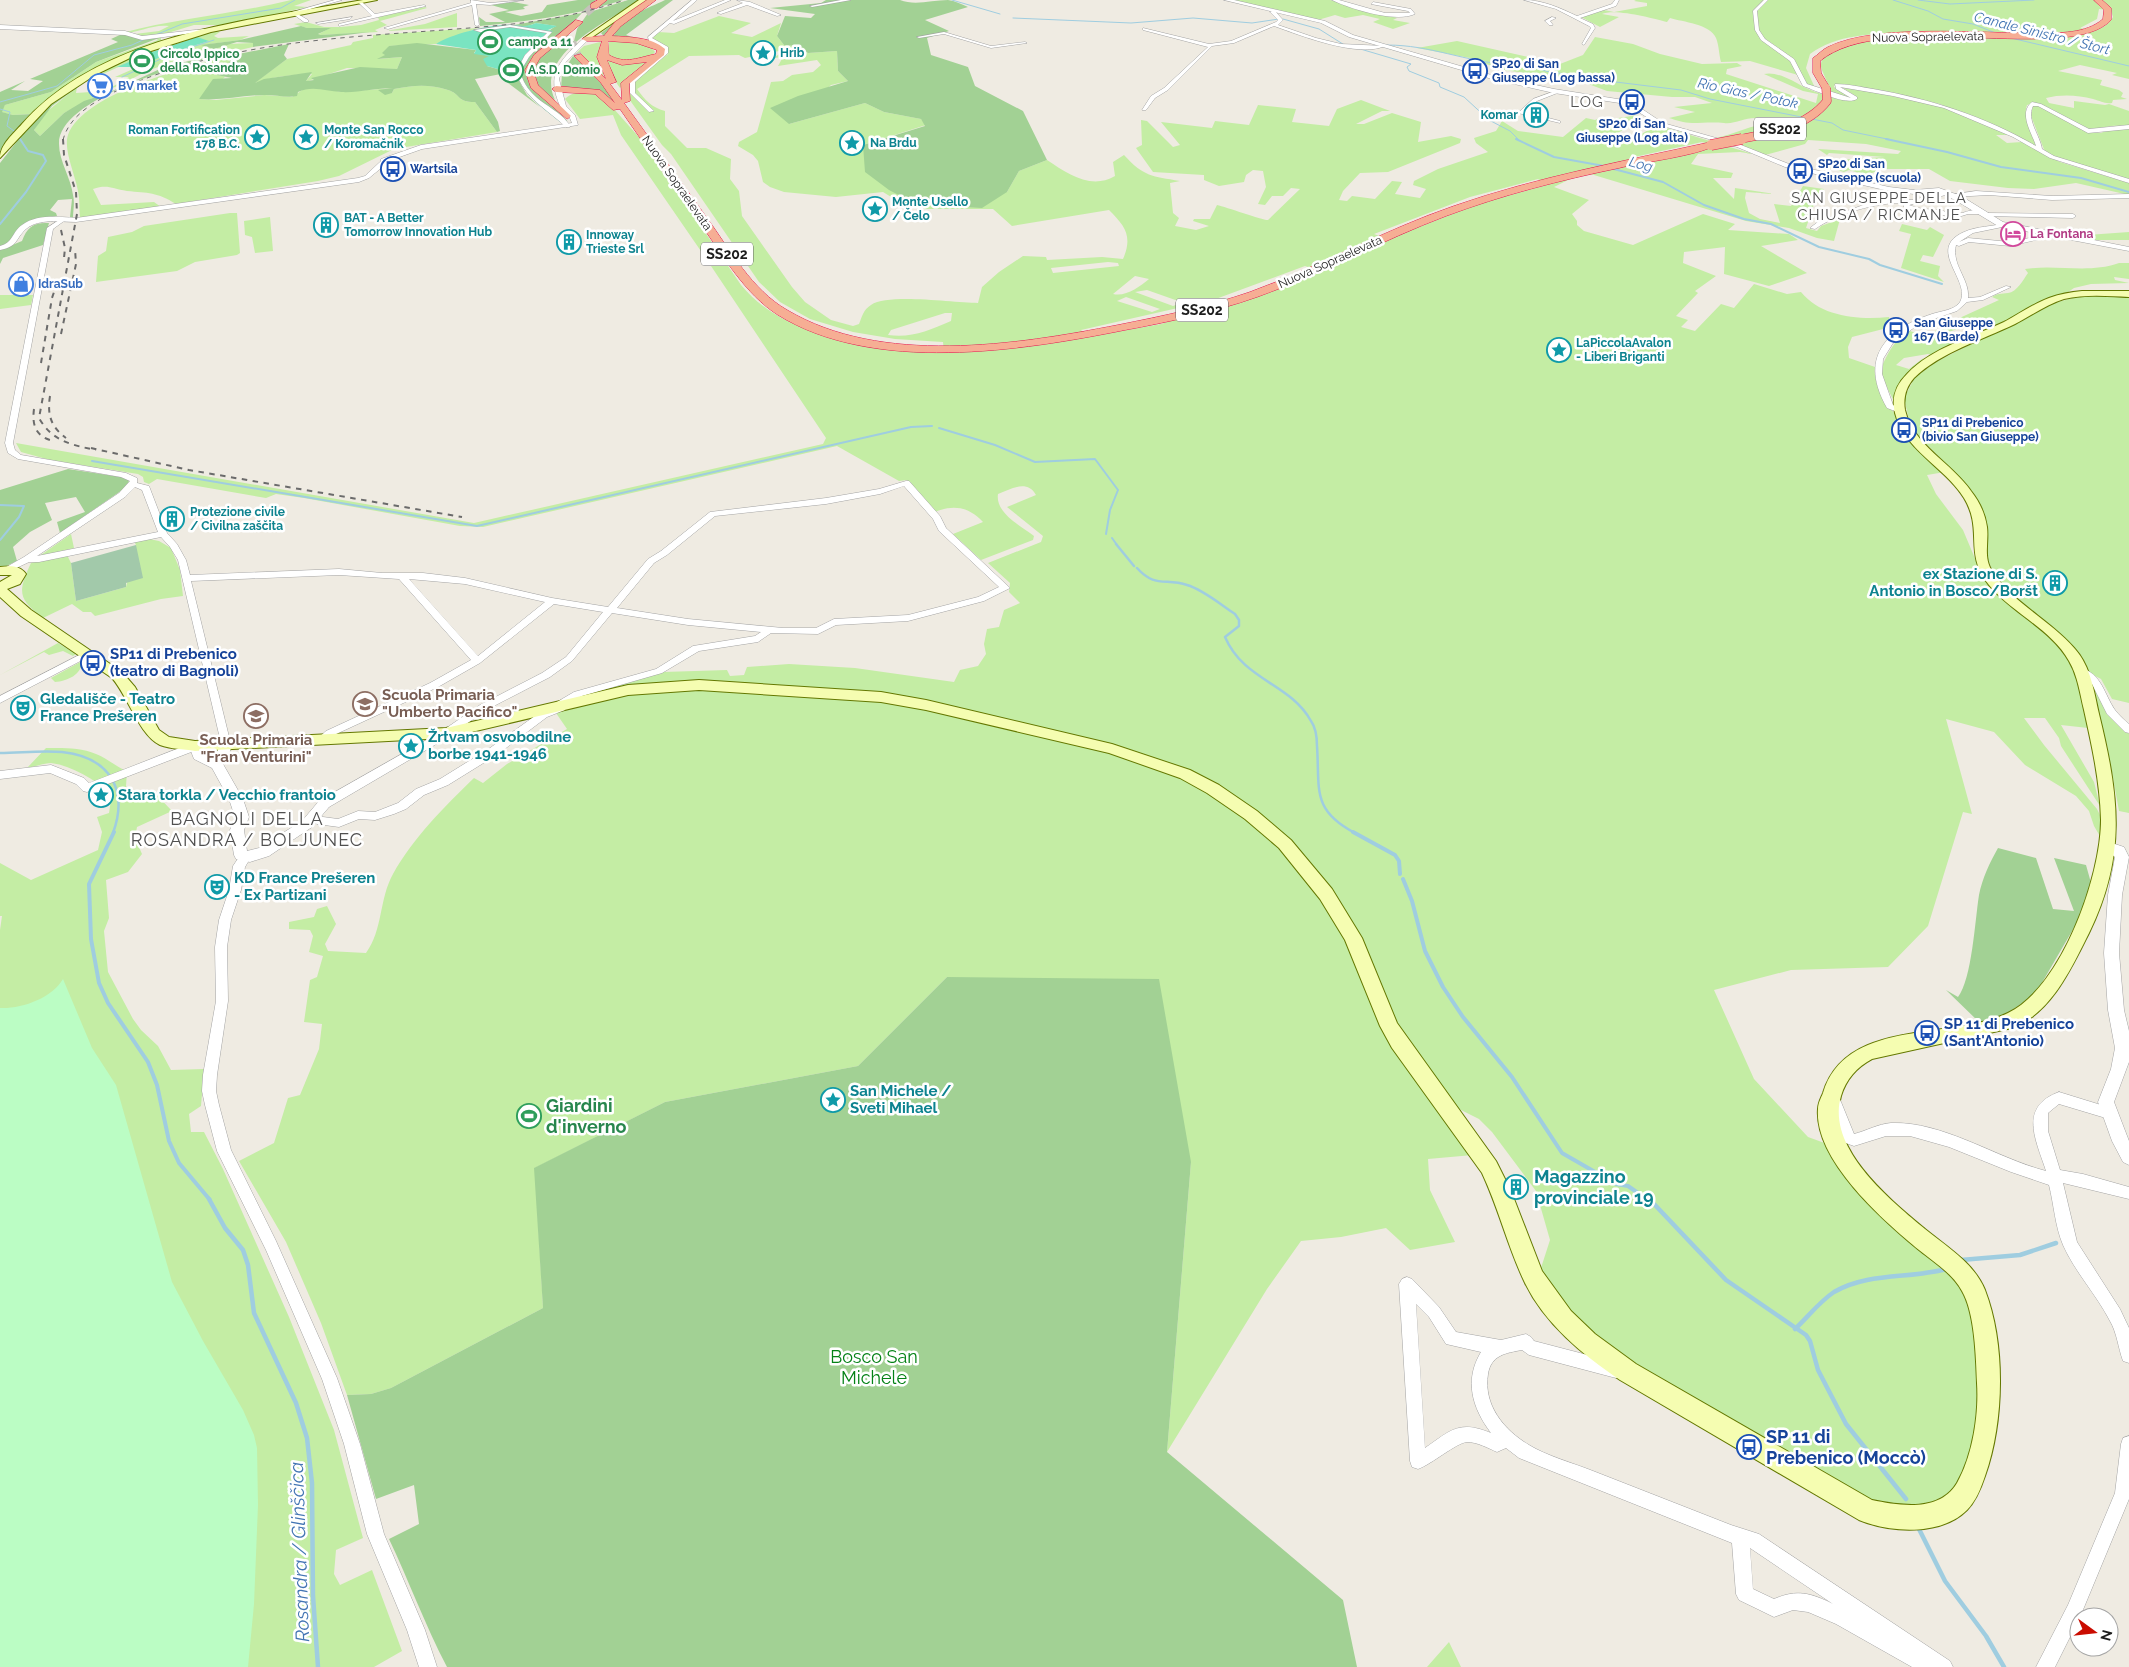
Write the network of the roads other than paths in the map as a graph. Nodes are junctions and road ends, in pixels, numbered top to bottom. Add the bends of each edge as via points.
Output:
1 (340, 0) edge
2 (374, 0) edge
3 (522, 0) edge
4 (643, 0) edge
5 (652, 0) edge
6 (657, 0) edge
7 (695, 0) edge
8 (728, 0) edge
9 (739, 0) edge
10 (849, 0) edge
11 (1228, 0) edge
12 (1334, 0) edge
13 (1526, 0) edge
14 (1617, 0) edge
15 (1766, 0) edge
16 (2093, 0) edge
17 (2098, 0) edge
18 (474, 1) edge
19 (1369, 2) dead end
20 (360, 3) junction
21 (748, 3) junction
22 (424, 6) dead end
23 (812, 6) dead end
24 (2105, 10) junction
25 (1274, 11) junction
26 (586, 13) tunnel mouth
27 (719, 13) dead end
28 (292, 15) junction
29 (372, 15) junction
30 (779, 15) dead end
31 (1578, 17) junction
32 (1554, 18) dead end
33 (306, 21) dead end
34 (579, 22) junction
35 (318, 23) dead end
36 (618, 24) junction
37 (1276, 24) junction
38 (1551, 24) dead end
39 (342, 25) dead end
40 (477, 25) dead end
41 (232, 26) junction
42 (662, 26) junction
43 (0, 27) edge
44 (603, 27) junction
45 (386, 28) dead end
46 (1145, 29) dead end
47 (486, 33) dead end
48 (174, 35) junction
49 (1908, 35) joint
50 (918, 37) dead end
51 (183, 38) junction
52 (586, 38) junction
53 (162, 40) junction
54 (604, 41) junction
55 (1025, 43) dead end
56 (1584, 44) dead end
57 (1208, 45) junction
58 (1383, 46) junction
59 (575, 49) junction
60 (556, 89) junction
61 (583, 91) junction
62 (1557, 92) junction
63 (626, 101) junction
64 (562, 103) junction
65 (1144, 109) dead end
66 (651, 111) dead end
67 (2028, 115) joint
68 (567, 122) junction
69 (1558, 122) dead end
70 (2129, 127) edge
71 (652, 147) junction
72 (2040, 151) junction
73 (0, 156) edge
74 (2129, 181) edge
75 (1950, 194) junction
76 (2129, 196) edge
77 (1927, 200) junction
78 (1906, 203) junction
79 (1936, 206) dead end
80 (1984, 213) junction
81 (2073, 216) dead end
82 (62, 220) junction
83 (2005, 225) junction
84 (1813, 228) dead end
85 (2054, 235) junction
86 (0, 248) edge
87 (1952, 248) junction
88 (2129, 250) edge
89 (2008, 287) dead end
90 (2129, 294) edge
91 (1965, 300) junction
92 (943, 347) junction
93 (1900, 411) junction
94 (133, 484) junction
95 (163, 534) junction
96 (27, 559) junction
97 (401, 575) junction
98 (186, 578) junction
99 (7, 582) edge
100 (552, 601) junction
101 (612, 608) junction
102 (770, 629) junction
103 (87, 654) junction
104 (477, 661) junction
105 (2081, 671) junction
106 (0, 700) edge
107 (561, 704) junction
108 (2129, 730) edge
109 (446, 733) junction
110 (321, 740) junction
111 (226, 745) junction
112 (195, 746) junction
113 (216, 763) junction
114 (0, 775) edge
115 (98, 783) joint
116 (314, 817) junction
117 (2109, 847) junction
118 (245, 857) junction
119 (1830, 1093) junction
120 (2109, 1112) junction
121 (2129, 1157) edge
122 (2055, 1178) junction
123 (2129, 1193) edge
124 (1500, 1347) junction
125 (2129, 1356) edge
126 (1628, 1372) junction
127 (1505, 1439) junction
128 (2129, 1444) edge
129 (1740, 1537) junction
130 (428, 1667) edge
131 (1929, 1667) edge
132 (1944, 1667) edge
133 (2045, 1667) edge

1 - 28 street via 287,14
2 - 20 main road
3 - 18 street via 490,4
4 - 44 main road
5 - 36 highway
6 - 36 highway
7 - 42 street
8 - 42 street
9 - 21 street
10 - 23 street
11 - 25 street
12 - 19 street via 1389,15 1413,14 1409,10
13 - 31 street
14 - 31 street via 1614,5
15 - 72 street via 1755,11 1758,32 1766,42 1792,60 1808,87 1846,99 1855,98 1837,85 1946,106 2015,136
16 - 24 highway
17 - 24 highway
18 - 40 street
18 - 45 street
20 - 28 main road
20 - 29 street
21 - 27 street
21 - 30 street
22 - 29 street
24 - 49 highway, Nuova Sopraelevata / SS202 via 2108,17 2104,23 2085,29 2027,36
25 - 37 street via 1281,20
25 - 58 street via 1329,24 1351,36
26 - 34 highway
28 - 33 street
28 - 41 main road
29 - 35 street
29 - 39 street
31 - 56 street via 1593,26
32 - 38 street via 1547,21
34 - 59 highway via 574,28
34 - 68 highway via 536,57 530,70 534,86
36 - 54 highway
37 - 57 street via 1232,42
37 - 58 street via 1344,48
41 - 48 street
41 - 51 main road
42 - 66 street via 650,39 664,46 666,53 631,83 633,93
43 - 53 street via 125,34
44 - 52 main road
44 - 54 highway, Nuova Sopraelevata via 599,34
46 - 57 street
47 - 68 street via 476,30 510,26 550,32 527,56 518,72 536,101
48 - 51 street
48 - 53 street
49 - 92 highway, Nuova Sopraelevata / SS202, bridge via 1857,40 1824,52 1815,64 1828,97 1826,105 1812,118 1772,131 1542,182 1458,208 1381,237 1264,291 1211,308 1019,346
50 - 55 street via 944,33 991,47
51 - 53 main road
52 - 54 highway
52 - 59 street
53 - 73 main road via 61,93 31,118
54 - 54 highway via 646,44 657,52 645,60 620,62 608,58
54 - 59 highway
54 - 63 highway, Nuova Sopraelevata / SS202 via 601,52 603,64
54 - 63 highway via 649,43 662,50 627,81 624,88
57 - 65 street via 1166,89 1153,96
58 - 62 street via 1470,72
59 - 60 street via 558,68
59 - 71 highway, Nuova Sopraelevata / SS202 via 604,80
60 - 61 highway
60 - 64 street
61 - 64 highway via 568,94
61 - 71 highway via 601,94
62 - 69 street via 1534,100 1521,113
62 - 75 street via 1628,102 1661,124 1739,146 1794,168 1884,188 1914,192 1935,189
63 - 92 highway, Nuova Sopraelevata / SS202 via 753,280 772,300 802,318 844,332 886,341
64 - 68 street
64 - 68 street via 576,124
67 - 70 street via 2030,105 2036,104 2088,131
67 - 72 street
68 - 82 street via 532,131 421,147 391,156 367,176 340,182
71 - 92 highway, Nuova Sopraelevata / SS202 via 746,281 774,309 839,336 893,346
72 - 74 street
75 - 76 street via 2053,198
75 - 77 street
75 - 80 street
77 - 78 street
77 - 79 street via 1941,204
78 - 80 street via 1906,206 1917,210 1955,216 1965,212
78 - 84 street via 1886,201 1870,204
80 - 81 street
80 - 83 street
82 - 86 street via 30,224 24,227 15,242
82 - 94 street via 50,228 11,451 18,457 123,475 134,480
83 - 85 street
83 - 87 street via 1966,233
85 - 87 street via 2010,244 1964,240
85 - 88 street
87 - 91 street
89 - 91 street via 1982,299
90 - 93 main road via 2085,294 2056,299 1924,365 1901,388
91 - 93 street via 1956,309 1905,328 1884,352 1877,371 1890,406
93 - 105 main road via 1910,431 1961,484 1970,498 1980,522 1980,560 1989,576 2064,646
94 - 95 street via 146,488
94 - 96 street
95 - 96 street
95 - 98 street via 182,560
96 - 99 street
97 - 98 street via 339,572
97 - 100 street via 465,581
97 - 104 street
98 - 111 street
99 - 103 main road via 26,613
100 - 101 street
100 - 104 street
101 - 102 street via 688,622
101 - 102 street via 654,558 713,514 826,501 906,483 937,518 942,529 1005,588 908,618 834,622 818,631
101 - 109 street via 581,647 553,671 484,706
102 - 107 street via 758,639 696,648 659,671 578,694
103 - 106 street
103 - 112 main road via 128,687 141,714 159,738 172,744
104 - 110 street
105 - 108 street via 2096,681 2111,712
105 - 117 main road via 2108,786
107 - 109 main road
107 - 116 street via 561,708 543,715 494,751 444,782 420,792 402,806 375,816 358,815 339,823
107 - 126 main road via 628,690 699,685 881,697 1135,755 1185,774 1213,789 1285,844 1326,894 1353,938 1389,1026 1489,1167 1540,1290 1579,1334
109 - 110 main road
109 - 116 street via 324,804
110 - 111 main road
111 - 112 main road
111 - 113 street via 221,760
112 - 113 street via 199,756 209,764
112 - 115 street
113 - 118 street via 242,817 237,830 239,850
114 - 115 street via 51,769 80,781 87,788
116 - 118 street via 264,852
117 - 119 main road via 2098,899 2058,973 2028,1011 2012,1020 1888,1048 1858,1058
117 - 120 street via 2122,857 2116,882 2112,938 2116,1011 2123,1035 2123,1049 2106,1102
118 - 130 street via 239,866 221,947 222,1001 210,1075 212,1106 224,1152 271,1246 329,1378 352,1444 376,1534
119 - 122 street via 1848,1138 1854,1140 1889,1129 1917,1132 2023,1172
119 - 126 main road via 1828,1126 1854,1174 1880,1204 1958,1269 1976,1294 1989,1399 1984,1439 1966,1492 1947,1510 1933,1514 1887,1516 1868,1511
120 - 121 street
120 - 122 street via 2058,1098 2045,1106 2040,1115
122 - 123 street via 2079,1178
122 - 125 street via 2062,1224 2074,1251 2116,1315 2124,1331
124 - 126 street via 1526,1342 1537,1349
124 - 127 street via 1491,1352 1484,1362 1477,1383 1488,1418
124 - 127 street via 1451,1339 1430,1307 1407,1284 1418,1461 1467,1434 1497,1444
127 - 129 street via 1526,1452
128 - 133 street via 2123,1493 2074,1611
129 - 131 street via 1745,1594 1774,1608 1796,1600 1812,1605 1873,1634
129 - 132 street via 1753,1540

